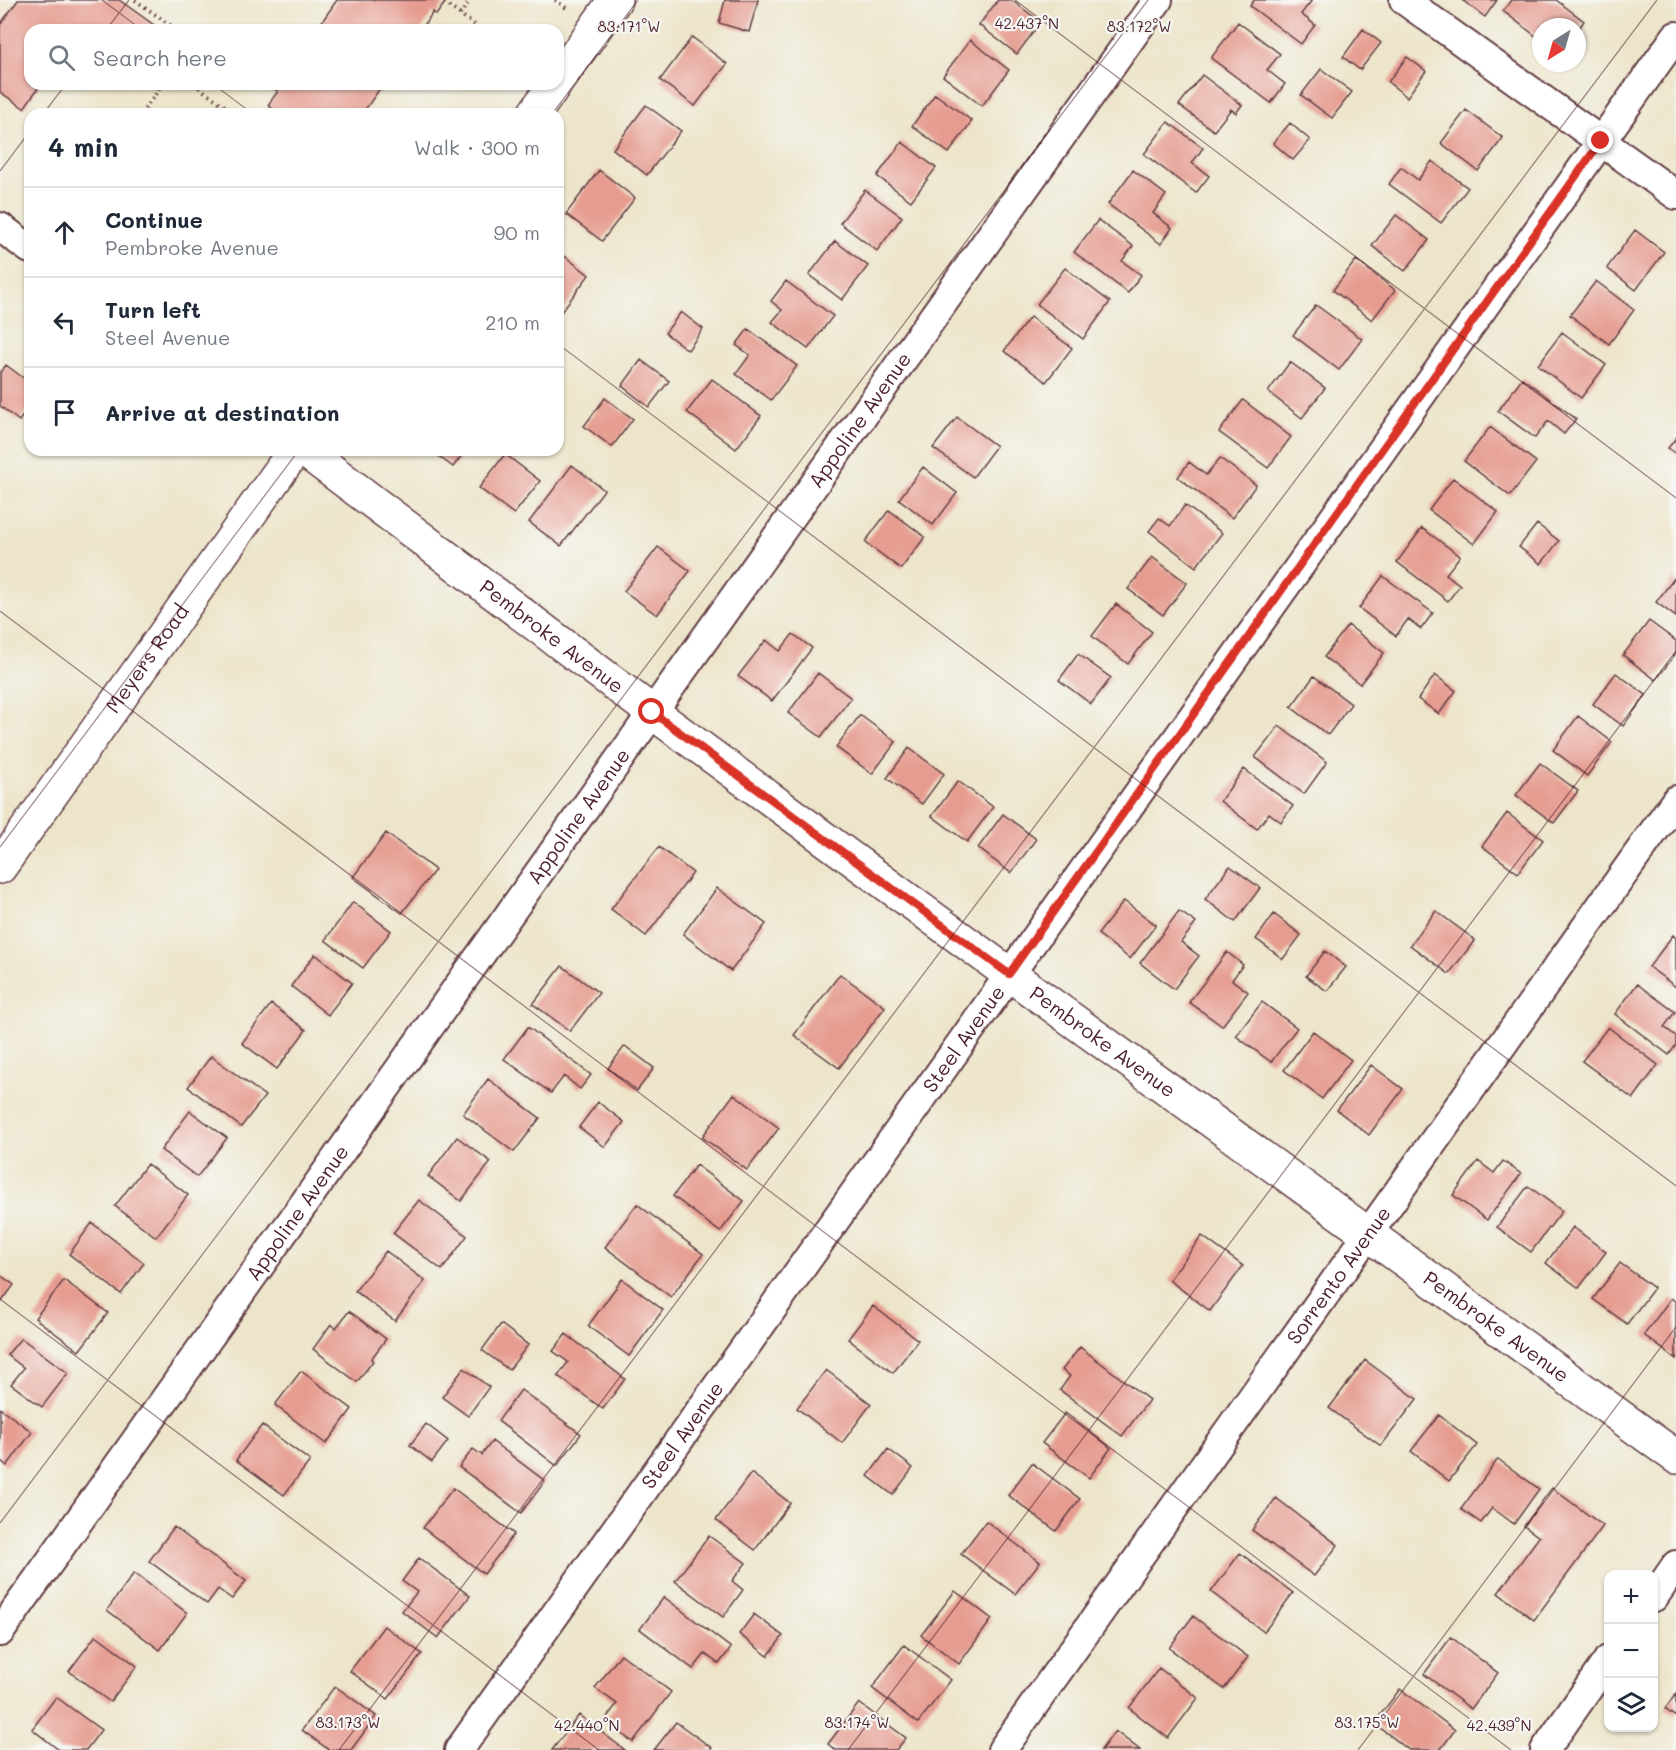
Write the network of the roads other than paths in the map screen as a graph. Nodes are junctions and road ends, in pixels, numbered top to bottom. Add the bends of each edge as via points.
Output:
1 (615, 0) edge
2 (1158, 0) edge
3 (1404, 0) edge
4 (1676, 36) edge
5 (564, 72) edge
6 (551, 90) edge
7 (538, 108) edge
8 (1601, 141) junction
9 (1676, 195) edge
10 (0, 227) edge
11 (24, 245) edge
12 (291, 456) edge
13 (312, 456) edge
14 (652, 712) junction
15 (1676, 800) edge
16 (0, 867) edge
17 (1009, 974) junction
18 (1368, 1233) junction
19 (1676, 1457) edge
20 (1676, 1565) edge
21 (1658, 1590) edge
22 (0, 1632) edge
23 (1604, 1666) edge
24 (459, 1750) edge
25 (1002, 1750) edge
26 (1545, 1750) edge

1 - 5 street
2 - 14 street, Appoline Avenue
3 - 8 street
4 - 8 street, Steel Avenue
6 - 7 street
8 - 9 street
8 - 17 street, Steel Avenue
10 - 11 street
12 - 16 street, Meyers Road
13 - 14 street, Pembroke Avenue
14 - 17 street, Pembroke Avenue
14 - 22 street, Appoline Avenue
15 - 18 street, Sorrento Avenue
17 - 18 street, Pembroke Avenue
17 - 24 street, Steel Avenue
18 - 19 street, Pembroke Avenue
18 - 25 street, Sorrento Avenue
20 - 21 street
23 - 26 street

